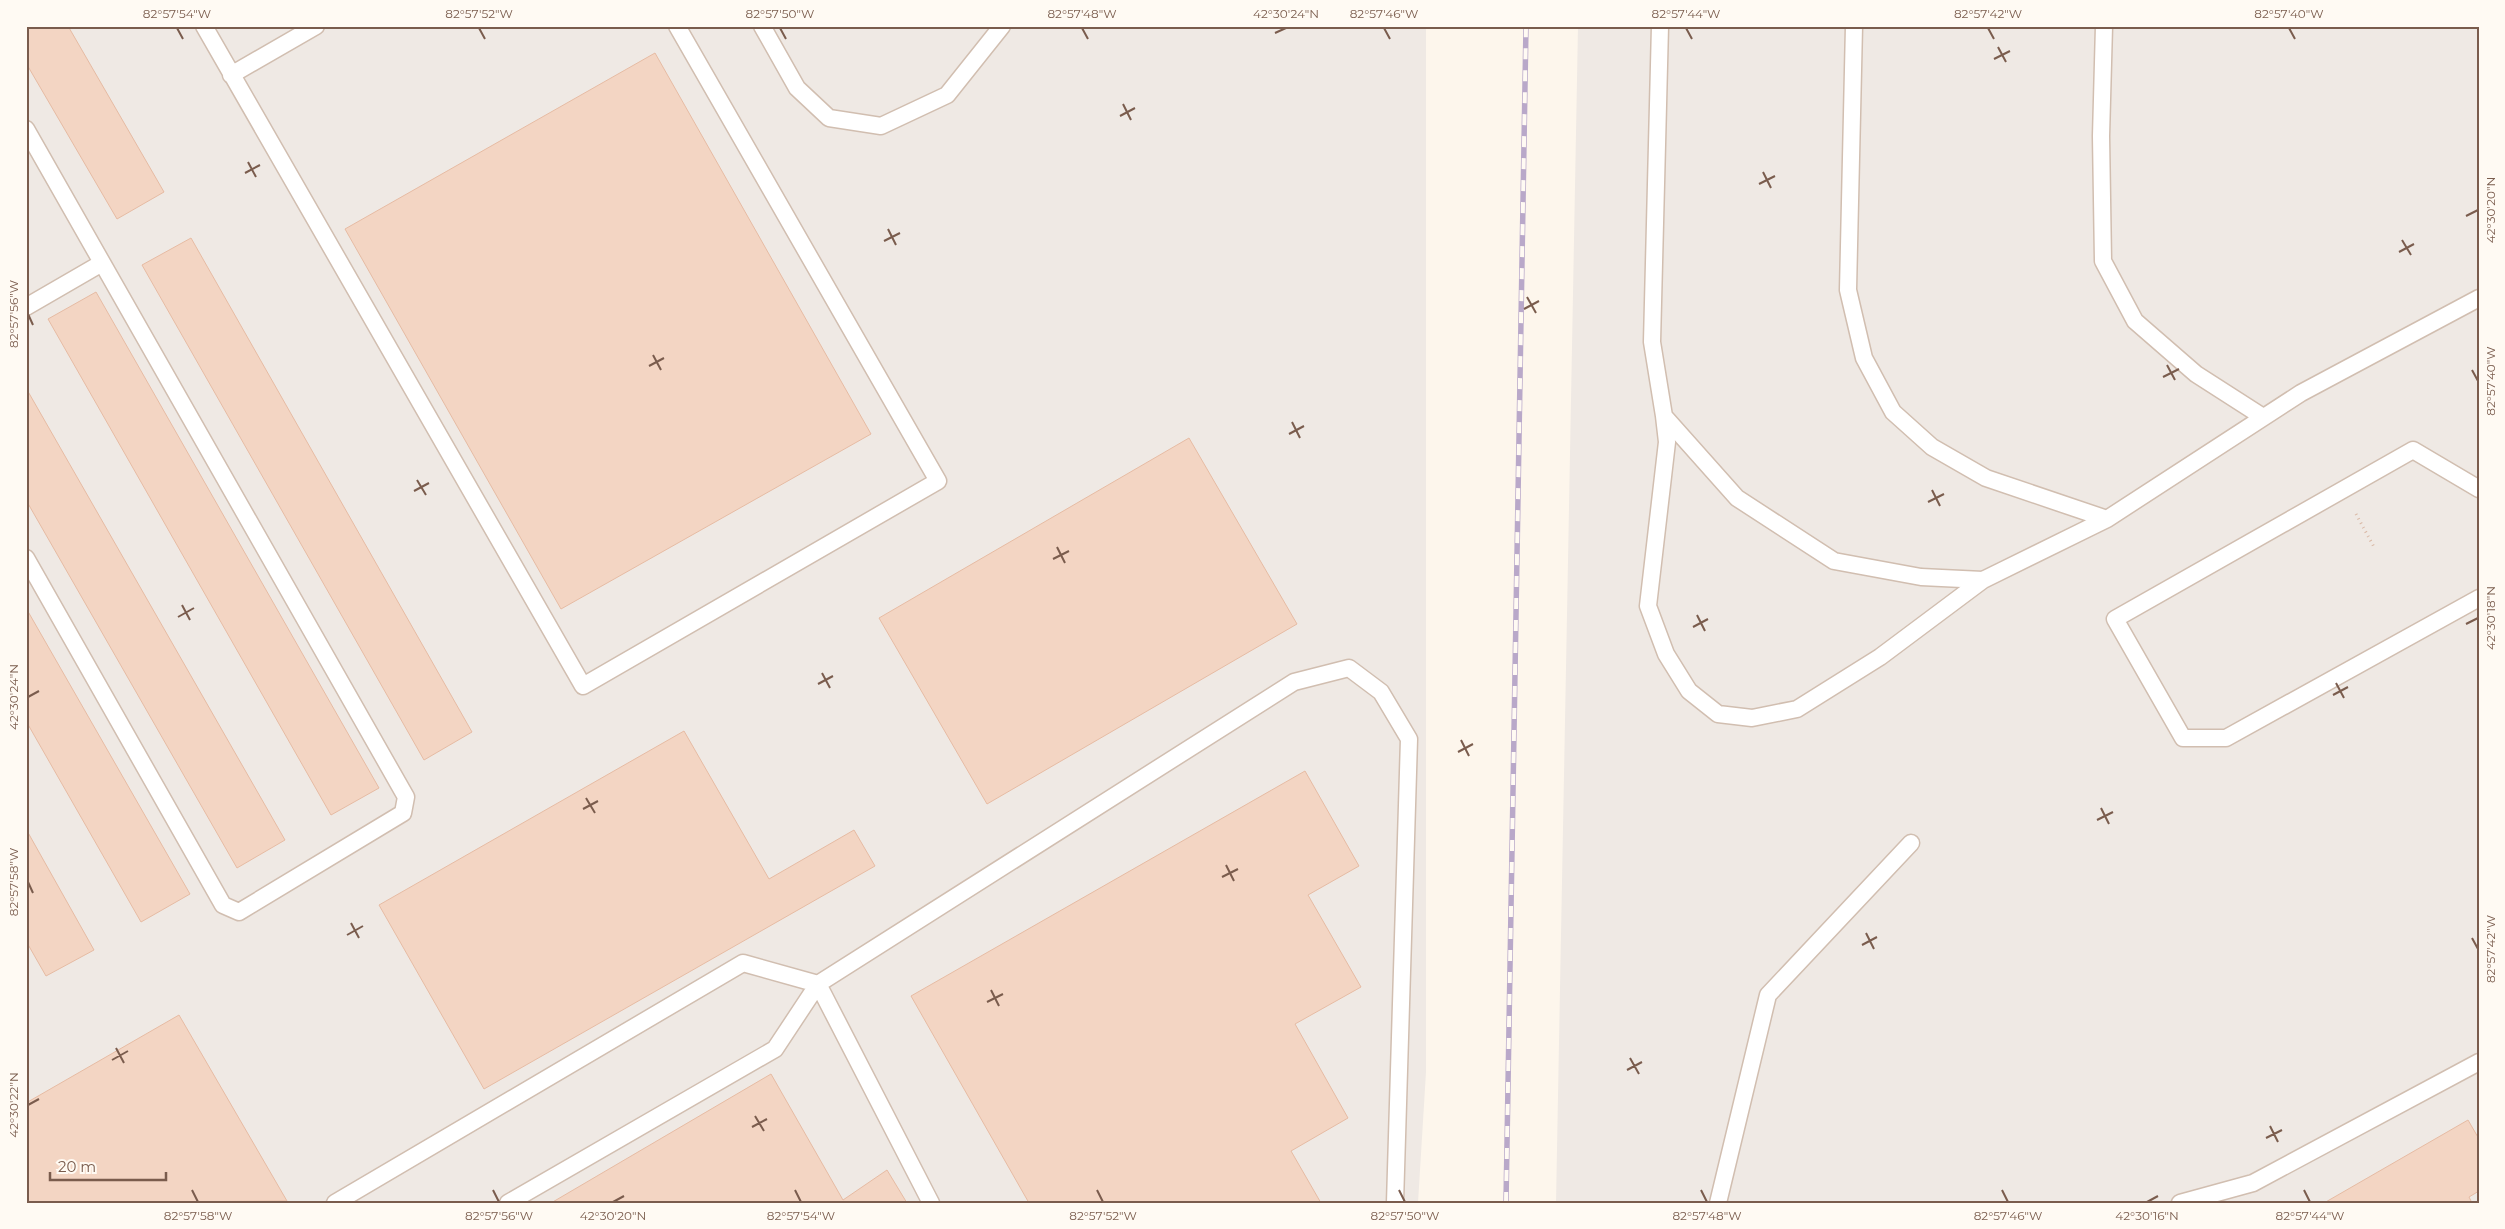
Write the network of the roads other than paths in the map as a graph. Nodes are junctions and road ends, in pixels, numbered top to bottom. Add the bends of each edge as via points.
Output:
1 (204, 26) edge
2 (316, 26) edge
3 (677, 26) edge
4 (762, 26) edge
5 (1002, 26) edge
6 (1660, 26) edge
7 (1854, 26) edge
8 (2104, 26) edge
9 (232, 75) junction
10 (26, 129) edge
11 (102, 263) junction
12 (2479, 298) edge
13 (26, 307) edge
14 (1664, 416) junction
15 (2263, 417) junction
16 (2479, 488) edge
17 (2107, 520) junction
18 (26, 558) edge
19 (1983, 580) junction
20 (2479, 598) edge
21 (1911, 844) dead end
22 (818, 984) junction
23 (2479, 1062) edge
24 (353, 1198) edge
25 (335, 1203) edge
26 (508, 1203) edge
27 (931, 1203) edge
28 (1395, 1203) edge
29 (1718, 1203) edge
30 (2180, 1203) edge

1 - 9 lane
2 - 9 lane
3 - 9 lane via 938,481 583,686
4 - 5 lane via 797,88 829,118 881,126 947,95
6 - 14 lane via 1652,342
7 - 17 lane via 1848,290 1864,358 1892,412 1932,447 1986,478
8 - 15 lane via 2103,261 2135,321 2196,374
10 - 11 lane
11 - 13 lane
11 - 18 lane via 406,797 403,813 239,912 223,905
12 - 15 lane via 2301,393
14 - 19 lane via 1737,498 1834,561 1921,578
14 - 19 lane via 1667,442 1648,606 1666,654 1689,691 1718,714 1752,718 1797,709 1880,657
15 - 17 lane
16 - 20 lane via 2413,450 2115,619 2183,738 2226,738
17 - 19 lane
21 - 29 lane via 1768,995
22 - 24 lane via 743,963
22 - 26 lane via 775,1049
22 - 27 lane
22 - 28 lane via 1294,682 1350,668 1381,692 1409,739
23 - 30 lane via 2253,1183
24 - 25 lane

